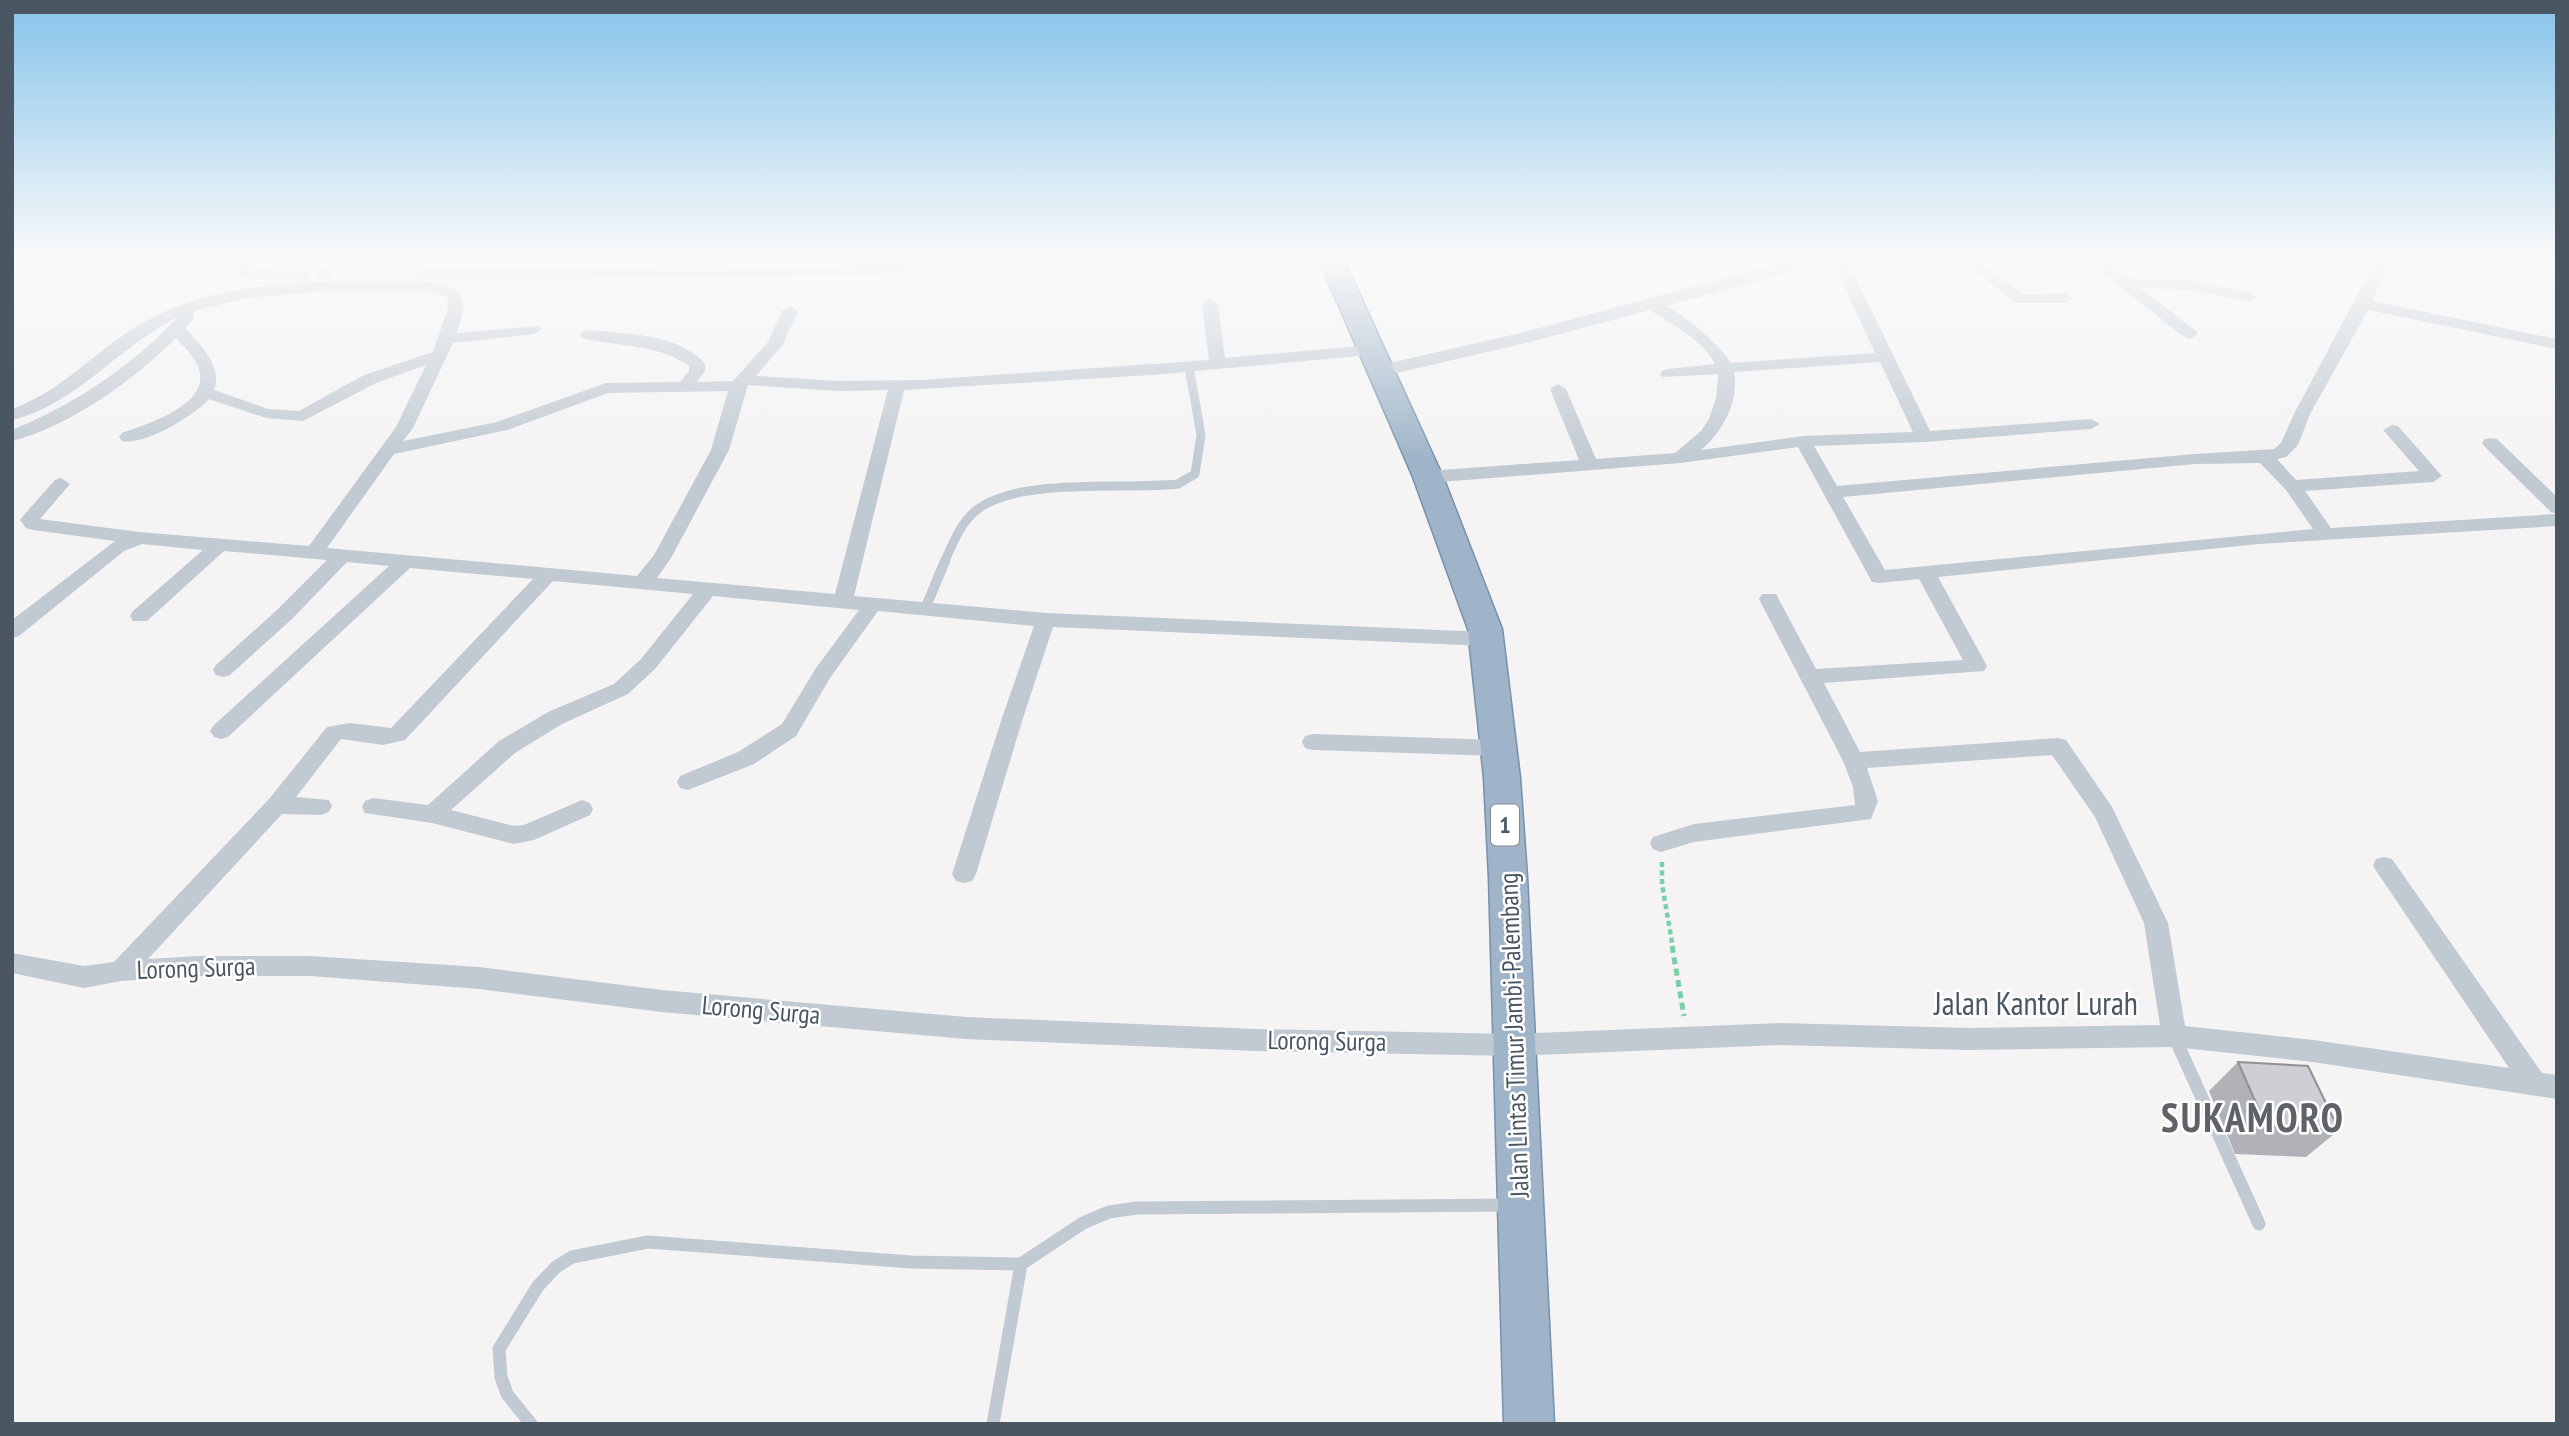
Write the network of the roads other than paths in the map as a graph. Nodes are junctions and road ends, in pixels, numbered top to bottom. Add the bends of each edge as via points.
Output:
1 (149, 325) edge
2 (178, 325) edge
3 (450, 325) edge
4 (784, 325) edge
5 (1213, 325) edge
6 (1359, 325) edge
7 (1572, 325) edge
8 (1679, 325) edge
9 (1869, 325) edge
10 (2178, 325) edge
11 (2351, 325) edge
12 (2465, 325) edge
13 (176, 328) junction
14 (534, 329) dead end
15 (2190, 334) dead end
16 (588, 335) dead end
17 (2557, 344) edge
18 (443, 347) junction
19 (1884, 357) junction
20 (1374, 360) junction
21 (1218, 364) junction
22 (1189, 367) junction
23 (1725, 369) junction
24 (1668, 374) dead end
25 (741, 383) junction
26 (897, 386) junction
27 (684, 388) junction
28 (1558, 389) dead end
29 (205, 392) junction
30 (12, 415) edge
31 (2091, 424) dead end
32 (2392, 430) dead end
33 (12, 436) edge
34 (128, 437) dead end
35 (1924, 437) junction
36 (1803, 441) junction
37 (2491, 443) dead end
38 (388, 450) junction
39 (2265, 457) junction
40 (1680, 458) junction
41 (1590, 465) junction
42 (1428, 477) junction
43 (61, 484) dead end
44 (2292, 486) junction
45 (1830, 492) junction
46 (2557, 508) edge
47 (21, 519) edge
48 (2557, 520) edge
49 (2327, 534) junction
50 (140, 538) junction
51 (221, 544) junction
52 (314, 553) junction
53 (343, 555) junction
54 (406, 561) junction
55 (1925, 572) junction
56 (549, 574) junction
57 (642, 583) junction
58 (708, 589) junction
59 (1769, 599) dead end
60 (843, 602) junction
61 (873, 604) junction
62 (925, 609) junction
63 (140, 616) dead end
64 (1046, 620) junction
65 (12, 631) edge
66 (1486, 639) junction
67 (223, 670) dead end
68 (1810, 677) junction
69 (221, 731) dead end
70 (1313, 742) dead end
71 (1499, 748) junction
72 (1854, 761) junction
73 (688, 782) dead end
74 (277, 805) junction
75 (321, 806) dead end
76 (373, 807) dead end
77 (582, 809) dead end
78 (432, 814) junction
79 (1661, 843) road end
80 (2384, 866) dead end
81 (964, 874) dead end
82 (12, 963) edge
83 (121, 971) junction
84 (2174, 1036) junction
85 (1513, 1045) junction
86 (2546, 1085) edge
87 (1520, 1205) junction
88 (2259, 1224) dead end
89 (1021, 1265) junction
90 (531, 1424) edge
91 (993, 1424) edge
92 (1529, 1424) edge

1 - 30 street via 58,395
2 - 13 street
3 - 18 street
4 - 25 street via 775,344
5 - 21 street
6 - 20 highway, Jalan Lintas Timur Jambi-Palembang / 1
7 - 20 street via 1523,338
8 - 23 street via 1720,358
9 - 19 street
10 - 15 street
11 - 39 street via 2289,445
12 - 17 street
13 - 29 street via 206,365
13 - 33 street via 162,344 99,390 53,420
14 - 18 street
16 - 27 street via 670,347 694,360 697,371
18 - 29 street via 370,379 303,416 269,414
18 - 38 street via 404,428
19 - 23 street
19 - 35 street
20 - 21 street
20 - 42 highway, Jalan Lintas Timur Jambi-Palembang / 1
21 - 22 street
22 - 26 street
22 - 62 lane via 1198,399 1200,451 1195,474 1178,484 1038,490 989,501 967,521
23 - 24 street
23 - 40 street via 1722,411 1707,435
25 - 26 street
25 - 27 street
25 - 57 street via 720,450 662,558
26 - 60 street
27 - 38 street via 606,387 501,426
28 - 41 street
29 - 34 street via 168,424
31 - 35 street
32 - 44 street via 2433,476
35 - 36 street
36 - 40 street
36 - 45 street
37 - 46 street
38 - 52 street
39 - 44 street
39 - 45 street via 2195,459
40 - 41 street
41 - 42 street
42 - 66 highway, Jalan Lintas Timur Jambi-Palembang / 1
43 - 47 street
44 - 49 street
45 - 55 street via 1879,577
47 - 50 street via 42,526
48 - 49 street
49 - 55 street
50 - 51 street
50 - 65 street via 117,547
51 - 52 street
51 - 63 street
52 - 53 street
53 - 54 street
53 - 67 street
54 - 56 street
54 - 69 street
55 - 68 street via 1978,666
56 - 57 street
56 - 74 street via 398,734 388,738 344,730 334,733
57 - 58 street
58 - 60 street
58 - 78 street via 648,664 621,689 555,718 507,747
59 - 68 street
60 - 61 street
61 - 62 street
61 - 73 street via 789,730 746,758
62 - 64 street
64 - 66 street
64 - 81 street
66 - 71 highway, Jalan Lintas Timur Jambi-Palembang / 1
68 - 72 street
70 - 71 street
71 - 85 highway, Jalan Lintas Timur Jambi-Palembang / 1
72 - 79 street via 1867,798 1863,813 1694,833
72 - 84 street via 2058,746 2104,813 2156,923
74 - 75 street
74 - 83 street
76 - 78 street
77 - 78 street via 514,835
80 - 86 street
82 - 83 street, Lorong Surga via 84,977
83 - 85 street, Lorong Surga via 310,966 480,978 662,1001 966,1028
84 - 85 street, Jalan Kantor Lurah via 1968,1039 1780,1034
84 - 86 street, Jalan Kantor Lurah
84 - 88 lane
85 - 87 highway, Jalan Lintas Timur Jambi-Palembang / 1
87 - 89 lane via 1137,1208 1109,1212 1083,1223
87 - 92 highway, Jalan Lintas Timur Jambi-Palembang / 1
89 - 90 lane via 911,1262 648,1242 572,1257 538,1286 499,1349 507,1394
89 - 91 lane

